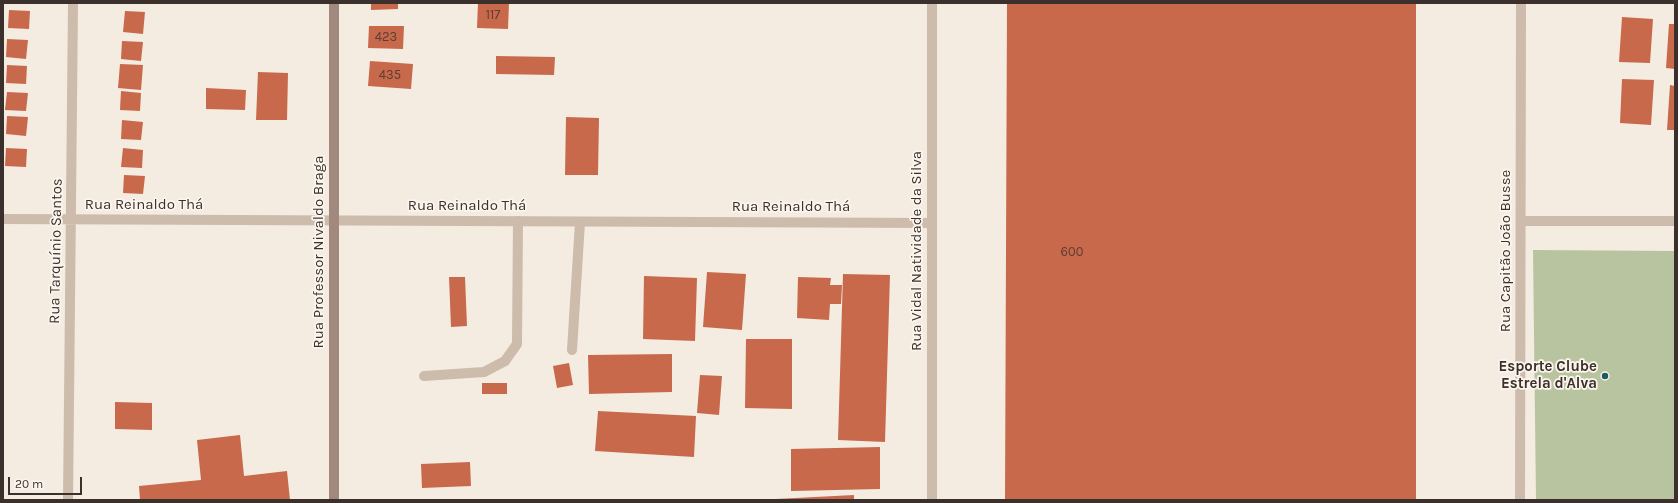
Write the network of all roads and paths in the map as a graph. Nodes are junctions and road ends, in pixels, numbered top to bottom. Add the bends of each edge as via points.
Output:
1 (73, 3) edge
2 (334, 3) edge
3 (932, 3) edge
4 (1521, 3) edge
5 (3, 220) edge
6 (71, 220) junction
7 (334, 221) junction
8 (518, 221) junction
9 (1521, 221) junction
10 (1675, 221) edge
11 (580, 222) junction
12 (932, 223) junction
13 (572, 350) dead end
14 (424, 376) dead end
15 (68, 500) edge
16 (334, 500) edge
17 (932, 500) edge
18 (1520, 500) edge

1 - 6 street, Rua Tarquínio Santos
2 - 7 main road, Rua Professor Nivaldo Braga
3 - 12 street, Rua Vidal Natividade da Silva
4 - 9 street, Rua Capitão João Busse
5 - 6 street, Rua Reinaldo Thá
6 - 7 street, Rua Reinaldo Thá
6 - 15 street, Rua Tarquínio Santos
7 - 8 street, Rua Reinaldo Thá
7 - 16 main road, Rua Professor Nivaldo Braga
8 - 11 street, Rua Reinaldo Thá
8 - 14 street via 517,344 504,361 484,372
9 - 10 street
9 - 18 street, Rua Capitão João Busse
11 - 12 street, Rua Reinaldo Thá
11 - 13 street
12 - 17 street, Rua Vidal Natividade da Silva

